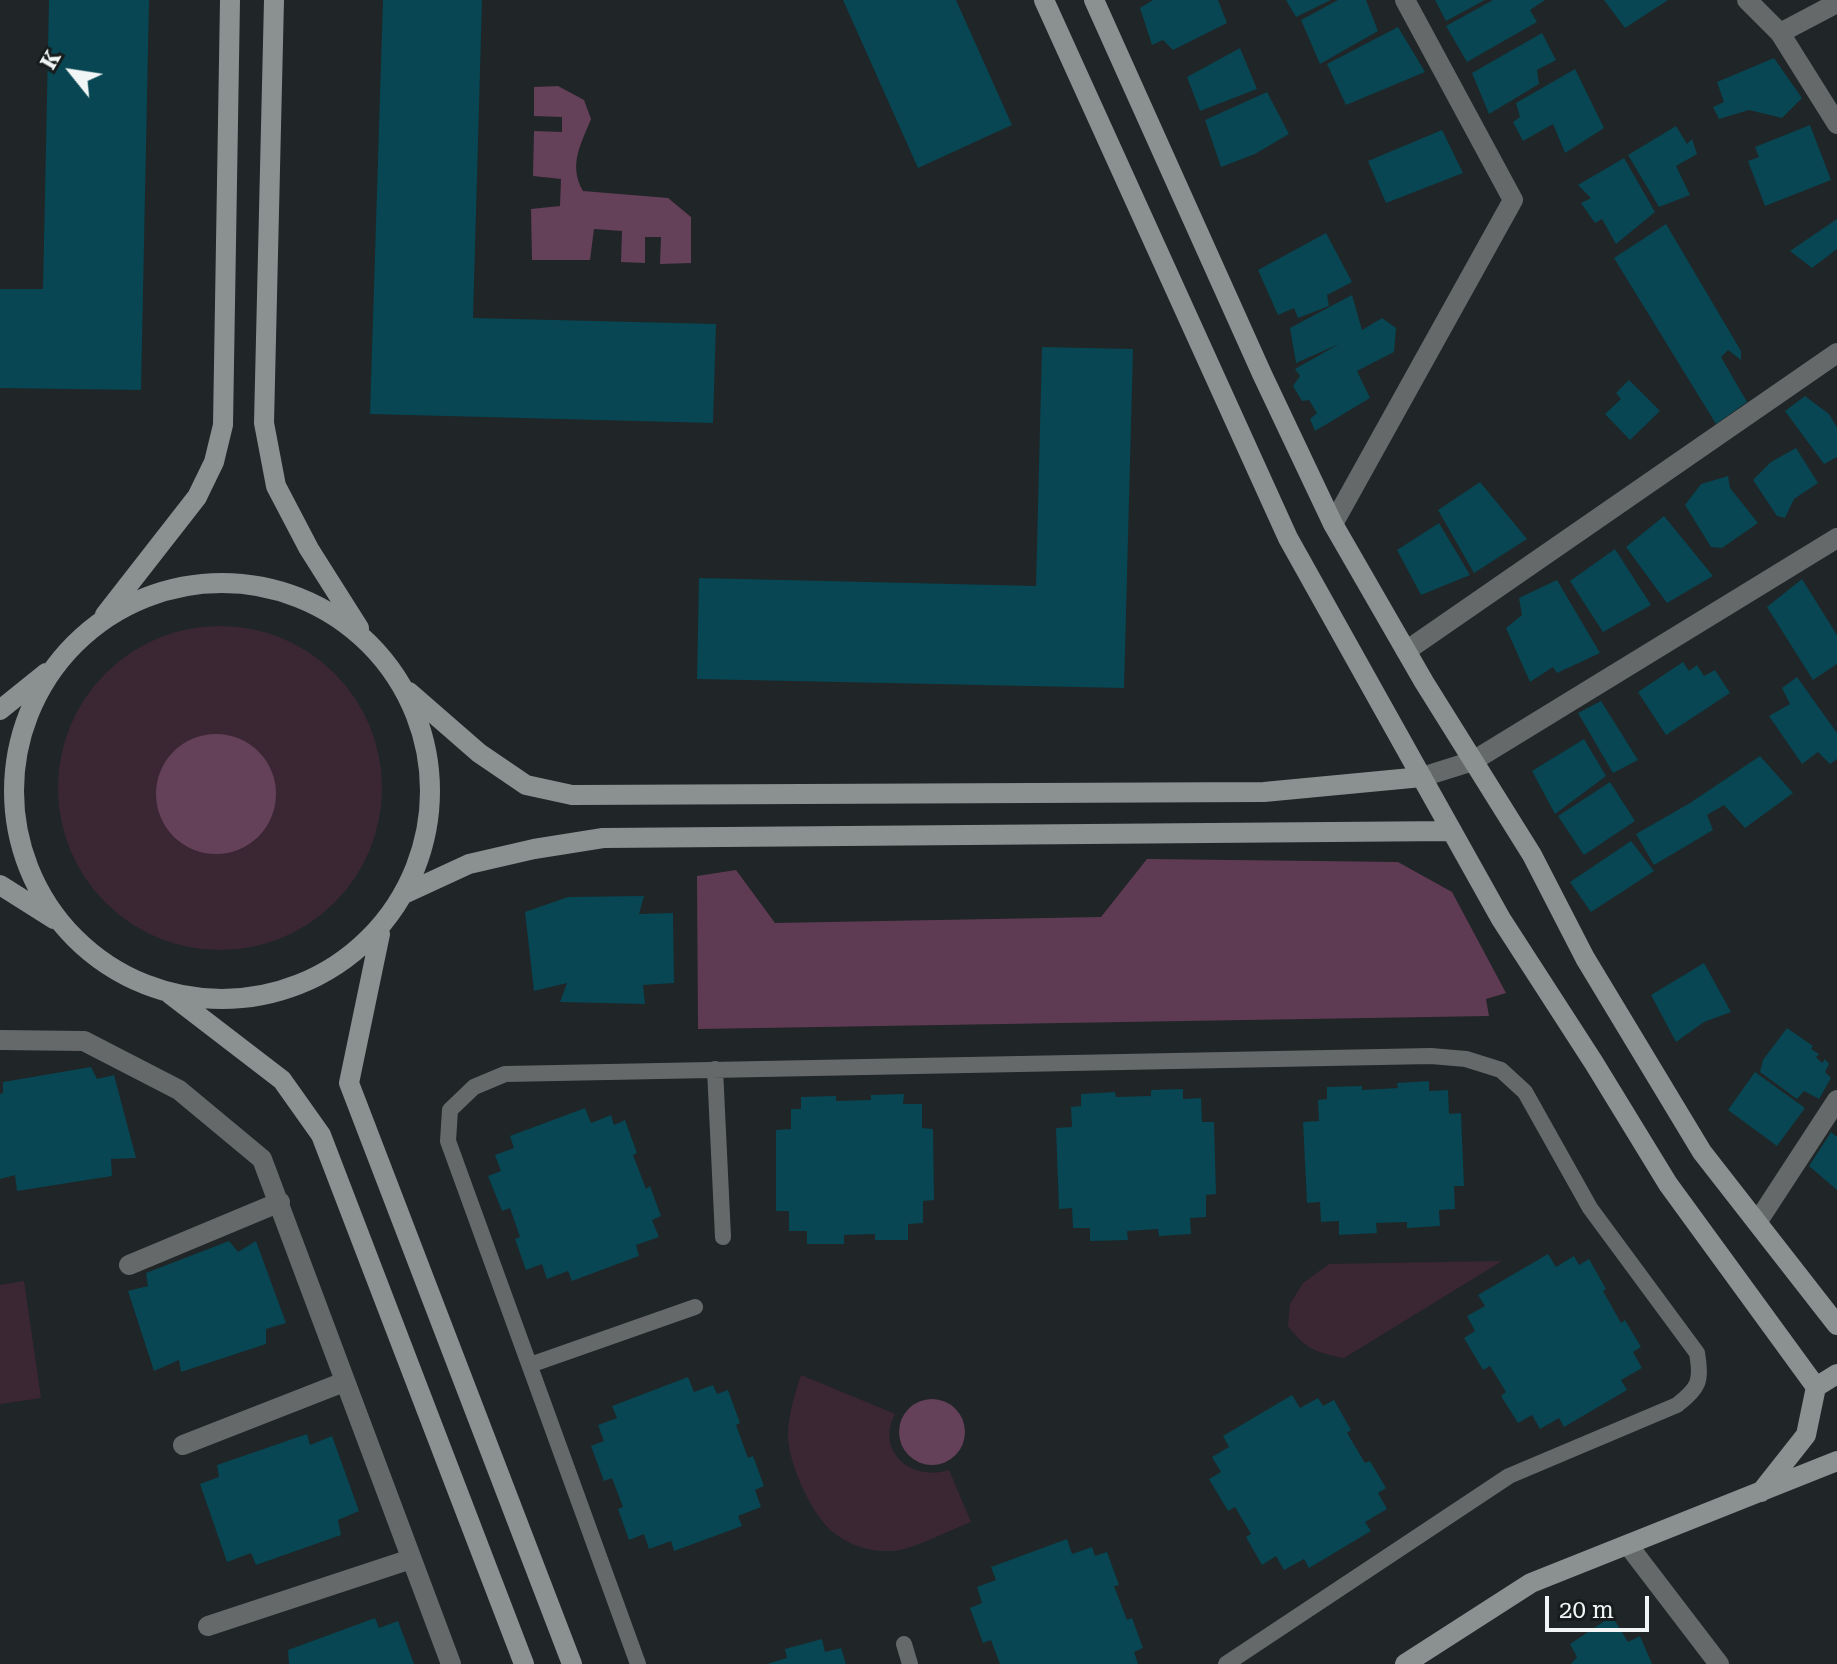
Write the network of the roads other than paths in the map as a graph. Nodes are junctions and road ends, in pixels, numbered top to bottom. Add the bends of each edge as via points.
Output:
1 (230, 0) edge
2 (274, 0) edge
3 (1044, 0) edge
4 (1094, 0) edge
5 (1405, 0) edge
6 (1747, 0) edge
7 (1837, 3) edge
8 (1780, 33) junction
9 (1837, 124) edge
10 (1837, 353) edge
11 (1333, 524) junction
12 (1837, 538) edge
13 (102, 618) junction
14 (364, 635) junction
15 (1406, 651) junction
16 (52, 668) junction
17 (406, 690) junction
18 (0, 710) edge
19 (1473, 761) junction
20 (1422, 777) junction
21 (1452, 831) junction
22 (0, 885) edge
23 (404, 894) junction
24 (58, 922) junction
25 (380, 934) junction
26 (170, 994) junction
27 (0, 1040) edge
28 (715, 1069) junction
29 (1837, 1100) edge
30 (280, 1202) junction
31 (1758, 1221) junction
32 (723, 1237) dead end
33 (129, 1265) dead end
34 (695, 1307) dead end
35 (1837, 1325) edge
36 (530, 1365) junction
37 (1837, 1374) edge
38 (344, 1382) junction
39 (1816, 1387) junction
40 (183, 1445) dead end
41 (1837, 1461) edge
42 (1761, 1492) junction
43 (1628, 1545) junction
44 (411, 1559) junction
45 (208, 1626) dead end
46 (904, 1644) dead end
47 (451, 1664) edge
48 (524, 1664) edge
49 (572, 1664) edge
50 (638, 1664) edge
51 (910, 1664) edge
52 (1226, 1664) edge
53 (1405, 1664) edge
54 (1719, 1664) edge

1 - 13 main road via 223,425 214,462 197,497
2 - 14 main road via 264,423 276,486
3 - 20 main road via 1288,538
4 - 11 main road
5 - 11 street via 1513,200
6 - 8 street
7 - 8 street
8 - 9 street
10 - 15 street
11 - 15 main road
12 - 19 street
13 - 14 main road via 166,588 236,581 304,597
13 - 16 main road
14 - 17 main road
15 - 19 main road
16 - 18 main road
16 - 24 main road via 22,729 13,796 25,863
17 - 20 main road via 479,753 526,785 572,795 1264,792
17 - 23 main road via 429,757 428,828
19 - 20 street
19 - 31 main road via 1702,1152
20 - 21 main road
21 - 23 main road via 603,838 469,864
21 - 39 main road via 1501,919 1668,1184
22 - 24 main road
23 - 25 main road
24 - 26 main road via 108,967
25 - 26 main road via 304,983 238,1000
25 - 49 main road via 349,1083
26 - 48 main road via 282,1080 321,1135
27 - 30 street via 84,1041 179,1090 262,1159
28 - 32 lane
28 - 36 lane via 505,1074 474,1087 450,1110 448,1141
28 - 52 lane via 1431,1056 1501,1070 1525,1092 1590,1208 1697,1353 1701,1374 1694,1391 1677,1405 1509,1476
29 - 31 street
30 - 33 street
30 - 38 street
31 - 35 main road
34 - 36 lane
36 - 50 lane
37 - 39 main road
38 - 40 street
38 - 44 street
39 - 42 main road via 1806,1435
41 - 42 main road
42 - 43 main road
43 - 53 main road via 1531,1583
43 - 54 street
44 - 45 street
44 - 47 street
46 - 51 lane

